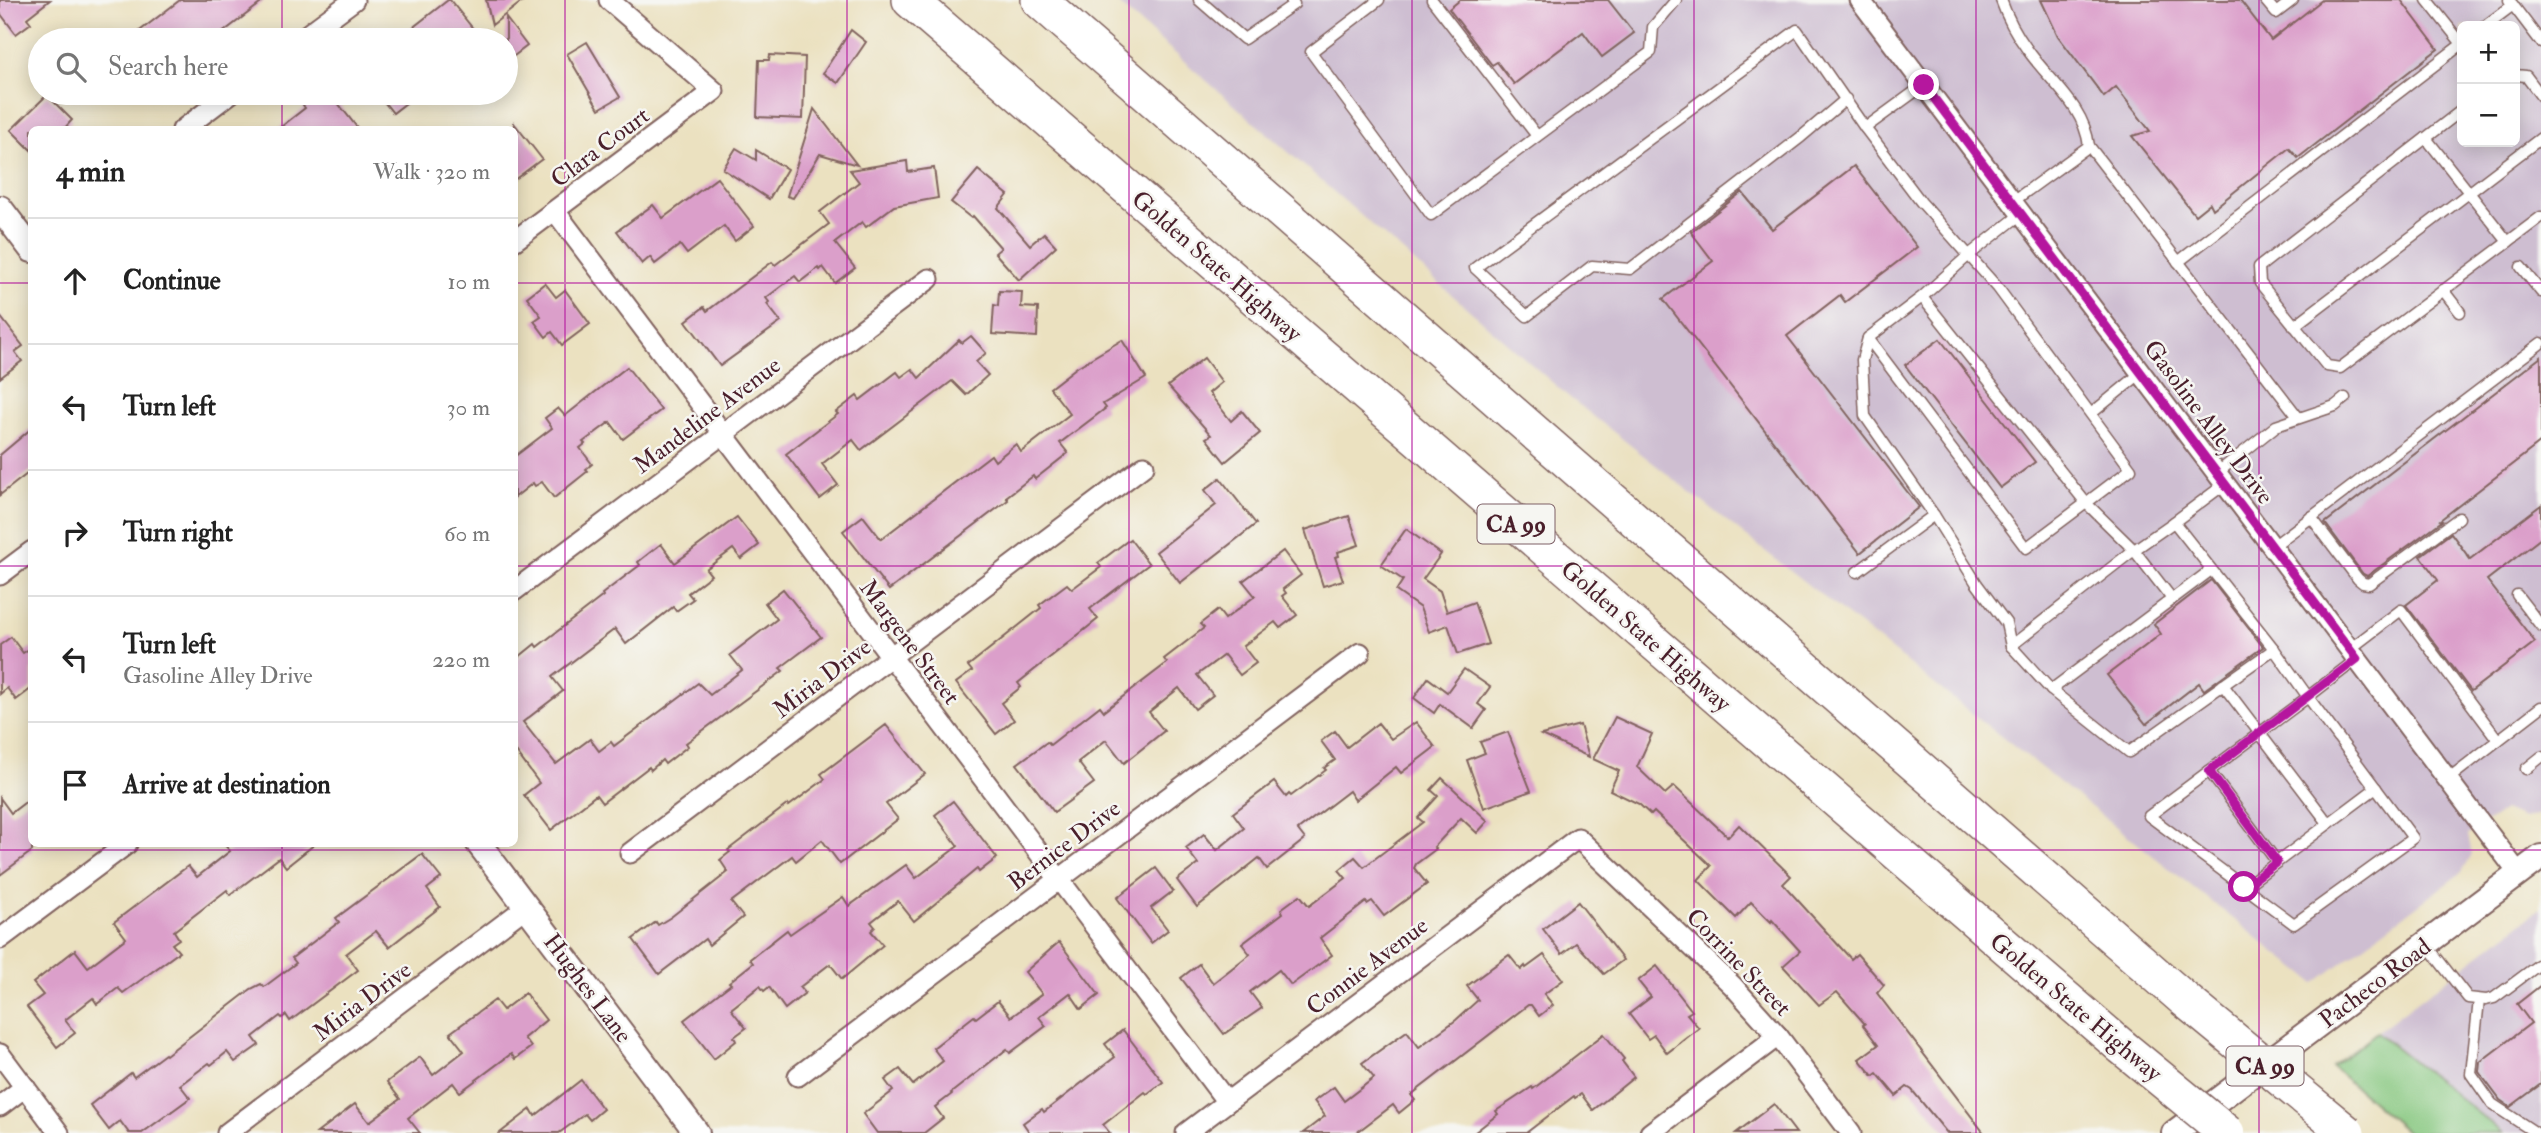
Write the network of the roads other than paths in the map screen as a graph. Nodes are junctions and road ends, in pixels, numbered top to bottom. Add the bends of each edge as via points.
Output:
1 (354, 0) edge
2 (609, 0) edge
3 (910, 0) edge
4 (1039, 0) edge
5 (1199, 0) edge
6 (1379, 0) edge
7 (1432, 0) edge
8 (1676, 0) edge
9 (1860, 0) edge
10 (2001, 0) edge
11 (2265, 0) edge
12 (2293, 0) edge
13 (2427, 0) edge
14 (1295, 1) edge
15 (2511, 2) edge
16 (2490, 21) edge
17 (316, 28) edge
18 (2457, 38) edge
19 (2541, 42) edge
20 (2457, 48) edge
21 (2520, 75) edge
22 (1924, 85) junction
23 (2541, 96) edge
24 (1846, 99) junction
25 (215, 105) edge
26 (2457, 114) edge
27 (187, 126) edge
28 (1866, 128) junction
29 (1537, 136) junction
30 (2426, 138) junction
31 (2541, 138) edge
32 (2089, 146) junction
33 (2469, 193) junction
34 (0, 208) edge
35 (2016, 208) junction
36 (555, 211) junction
37 (2541, 217) edge
38 (518, 238) edge
39 (2508, 242) junction
40 (28, 245) edge
41 (1969, 255) junction
42 (2178, 262) junction
43 (2521, 267) dead end
44 (929, 279) dead end
45 (2443, 290) junction
46 (2541, 292) edge
47 (1922, 298) junction
48 (2460, 313) dead end
49 (2294, 326) junction
50 (1868, 338) junction
51 (2541, 342) edge
52 (2141, 373) junction
53 (2345, 398) dead end
54 (2092, 413) junction
55 (2298, 416) junction
56 (723, 434) junction
57 (1144, 466) dead end
58 (2221, 479) junction
59 (2086, 503) junction
60 (1934, 515) junction
61 (2311, 517) junction
62 (2459, 518) dead end
63 (2174, 522) junction
64 (2272, 547) junction
65 (2134, 550) junction
66 (28, 554) edge
67 (2211, 570) junction
68 (1857, 572) dead end
69 (0, 575) edge
70 (518, 588) edge
71 (2517, 595) dead end
72 (2172, 599) junction
73 (2541, 626) edge
74 (2011, 646) junction
75 (2274, 649) junction
76 (1360, 653) dead end
77 (2353, 654) junction
78 (891, 657) junction
79 (2223, 685) junction
80 (2051, 690) junction
81 (2308, 697) junction
82 (2541, 708) edge
83 (2259, 733) junction
84 (2498, 740) junction
85 (2541, 757) edge
86 (2526, 769) dead end
87 (2209, 771) junction
88 (2448, 779) junction
89 (2376, 788) junction
90 (2328, 823) junction
91 (1577, 838) joint
92 (123, 847) edge
93 (480, 847) edge
94 (630, 853) dead end
95 (2541, 857) edge
96 (2277, 862) junction
97 (2519, 874) junction
98 (1059, 879) junction
99 (2244, 887) junction
100 (527, 907) junction
101 (0, 939) edge
102 (2426, 944) junction
103 (2541, 963) edge
104 (2479, 1000) junction
105 (1778, 1036) junction
106 (0, 1054) edge
107 (798, 1076) dead end
108 (25, 1087) junction
109 (1227, 1102) junction
110 (0, 1106) edge
111 (59, 1133) edge
112 (227, 1133) edge
113 (697, 1133) edge
114 (1186, 1133) edge
115 (1650, 1133) edge
116 (1851, 1133) edge
117 (2174, 1133) edge
118 (2227, 1133) edge
119 (2347, 1133) edge
120 (2536, 1133) edge

1 - 17 street
2 - 36 street, Clara Court via 714,91
3 - 118 highway, Golden State Highway / CA 99, bridge
4 - 119 highway, CA 99, bridge via 2184,999
5 - 14 lane via 1244,39
6 - 29 lane via 1311,52 1431,215
7 - 29 lane
8 - 29 lane via 1653,27 1651,52
9 - 22 street, Gasoline Alley Drive
10 - 32 lane via 2026,49 2080,115
11 - 12 lane via 2276,13
13 - 18 lane
15 - 16 lane
15 - 19 lane
20 - 42 lane
21 - 23 lane via 2526,76
22 - 28 lane
22 - 35 street, Gasoline Alley Drive
24 - 24 lane via 1797,30 1475,268 1527,316 1592,266 1630,269
24 - 28 lane
25 - 27 street
26 - 30 lane
28 - 41 lane via 1921,202
30 - 33 lane
30 - 49 lane via 2259,267 2260,282
31 - 33 lane
32 - 35 lane
32 - 42 lane
33 - 39 lane
33 - 49 lane
34 - 40 street
35 - 41 lane
35 - 52 street, Gasoline Alley Drive
36 - 38 street, Clara Court
36 - 56 street, Margene Street
37 - 39 lane
39 - 45 lane
41 - 47 lane
41 - 54 lane
42 - 55 lane
43 - 46 lane
44 - 56 street, Mandeline Avenue
45 - 48 lane
45 - 49 lane via 2340,368 2327,366
47 - 50 lane
47 - 59 lane
50 - 59 lane via 2026,548
50 - 60 lane via 1862,360 1865,416
51 - 61 lane
52 - 54 lane
52 - 58 street, Gasoline Alley Drive
53 - 55 lane via 2335,406
54 - 59 lane via 2131,469
55 - 58 lane via 2276,426
56 - 70 street, Mandeline Avenue
56 - 78 street, Margene Street
57 - 78 street, Miria Drive
58 - 63 lane
58 - 64 street, Gasoline Alley Drive
59 - 65 lane
60 - 68 lane
60 - 74 lane via 2006,623
61 - 62 lane via 2358,579 2369,584
61 - 64 lane
63 - 65 lane
63 - 67 lane
64 - 77 street, Gasoline Alley Drive
65 - 72 lane
65 - 74 lane
66 - 69 street
67 - 72 lane
67 - 75 lane
71 - 73 lane
72 - 80 lane
74 - 80 lane
75 - 79 lane
75 - 81 lane
76 - 98 street, Bernice Drive
77 - 81 lane
77 - 84 lane via 2401,610
77 - 88 street, Gasoline Alley Drive
78 - 94 street, Miria Drive
78 - 98 street, Margene Street
79 - 80 lane via 2129,752
79 - 83 lane
81 - 83 lane
81 - 89 lane
82 - 84 lane
83 - 87 lane
83 - 90 lane
84 - 88 lane
85 - 86 lane
87 - 96 lane
87 - 99 lane via 2149,816
88 - 97 street, Gasoline Alley Drive
89 - 90 lane
89 - 99 lane via 2413,838 2294,924
90 - 96 lane
91 - 105 street, Corrine Street via 1733,986
91 - 109 street, Connie Avenue
92 - 101 street
93 - 100 street, Hughes Lane
95 - 97 street, Pacheco Road
96 - 99 lane
97 - 102 street, Pacheco Road
98 - 107 street, Bernice Drive
98 - 109 street, Margene Street
100 - 112 street, Miria Drive
100 - 113 street, Hughes Lane
102 - 104 lane via 2469,998
102 - 117 street, Pacheco Road
103 - 104 lane via 2494,998
104 - 120 lane via 2471,1074 2492,1104
105 - 115 street
105 - 116 street, Corrine Street
106 - 108 street
108 - 110 street
108 - 111 street
109 - 114 street, Connie Avenue

